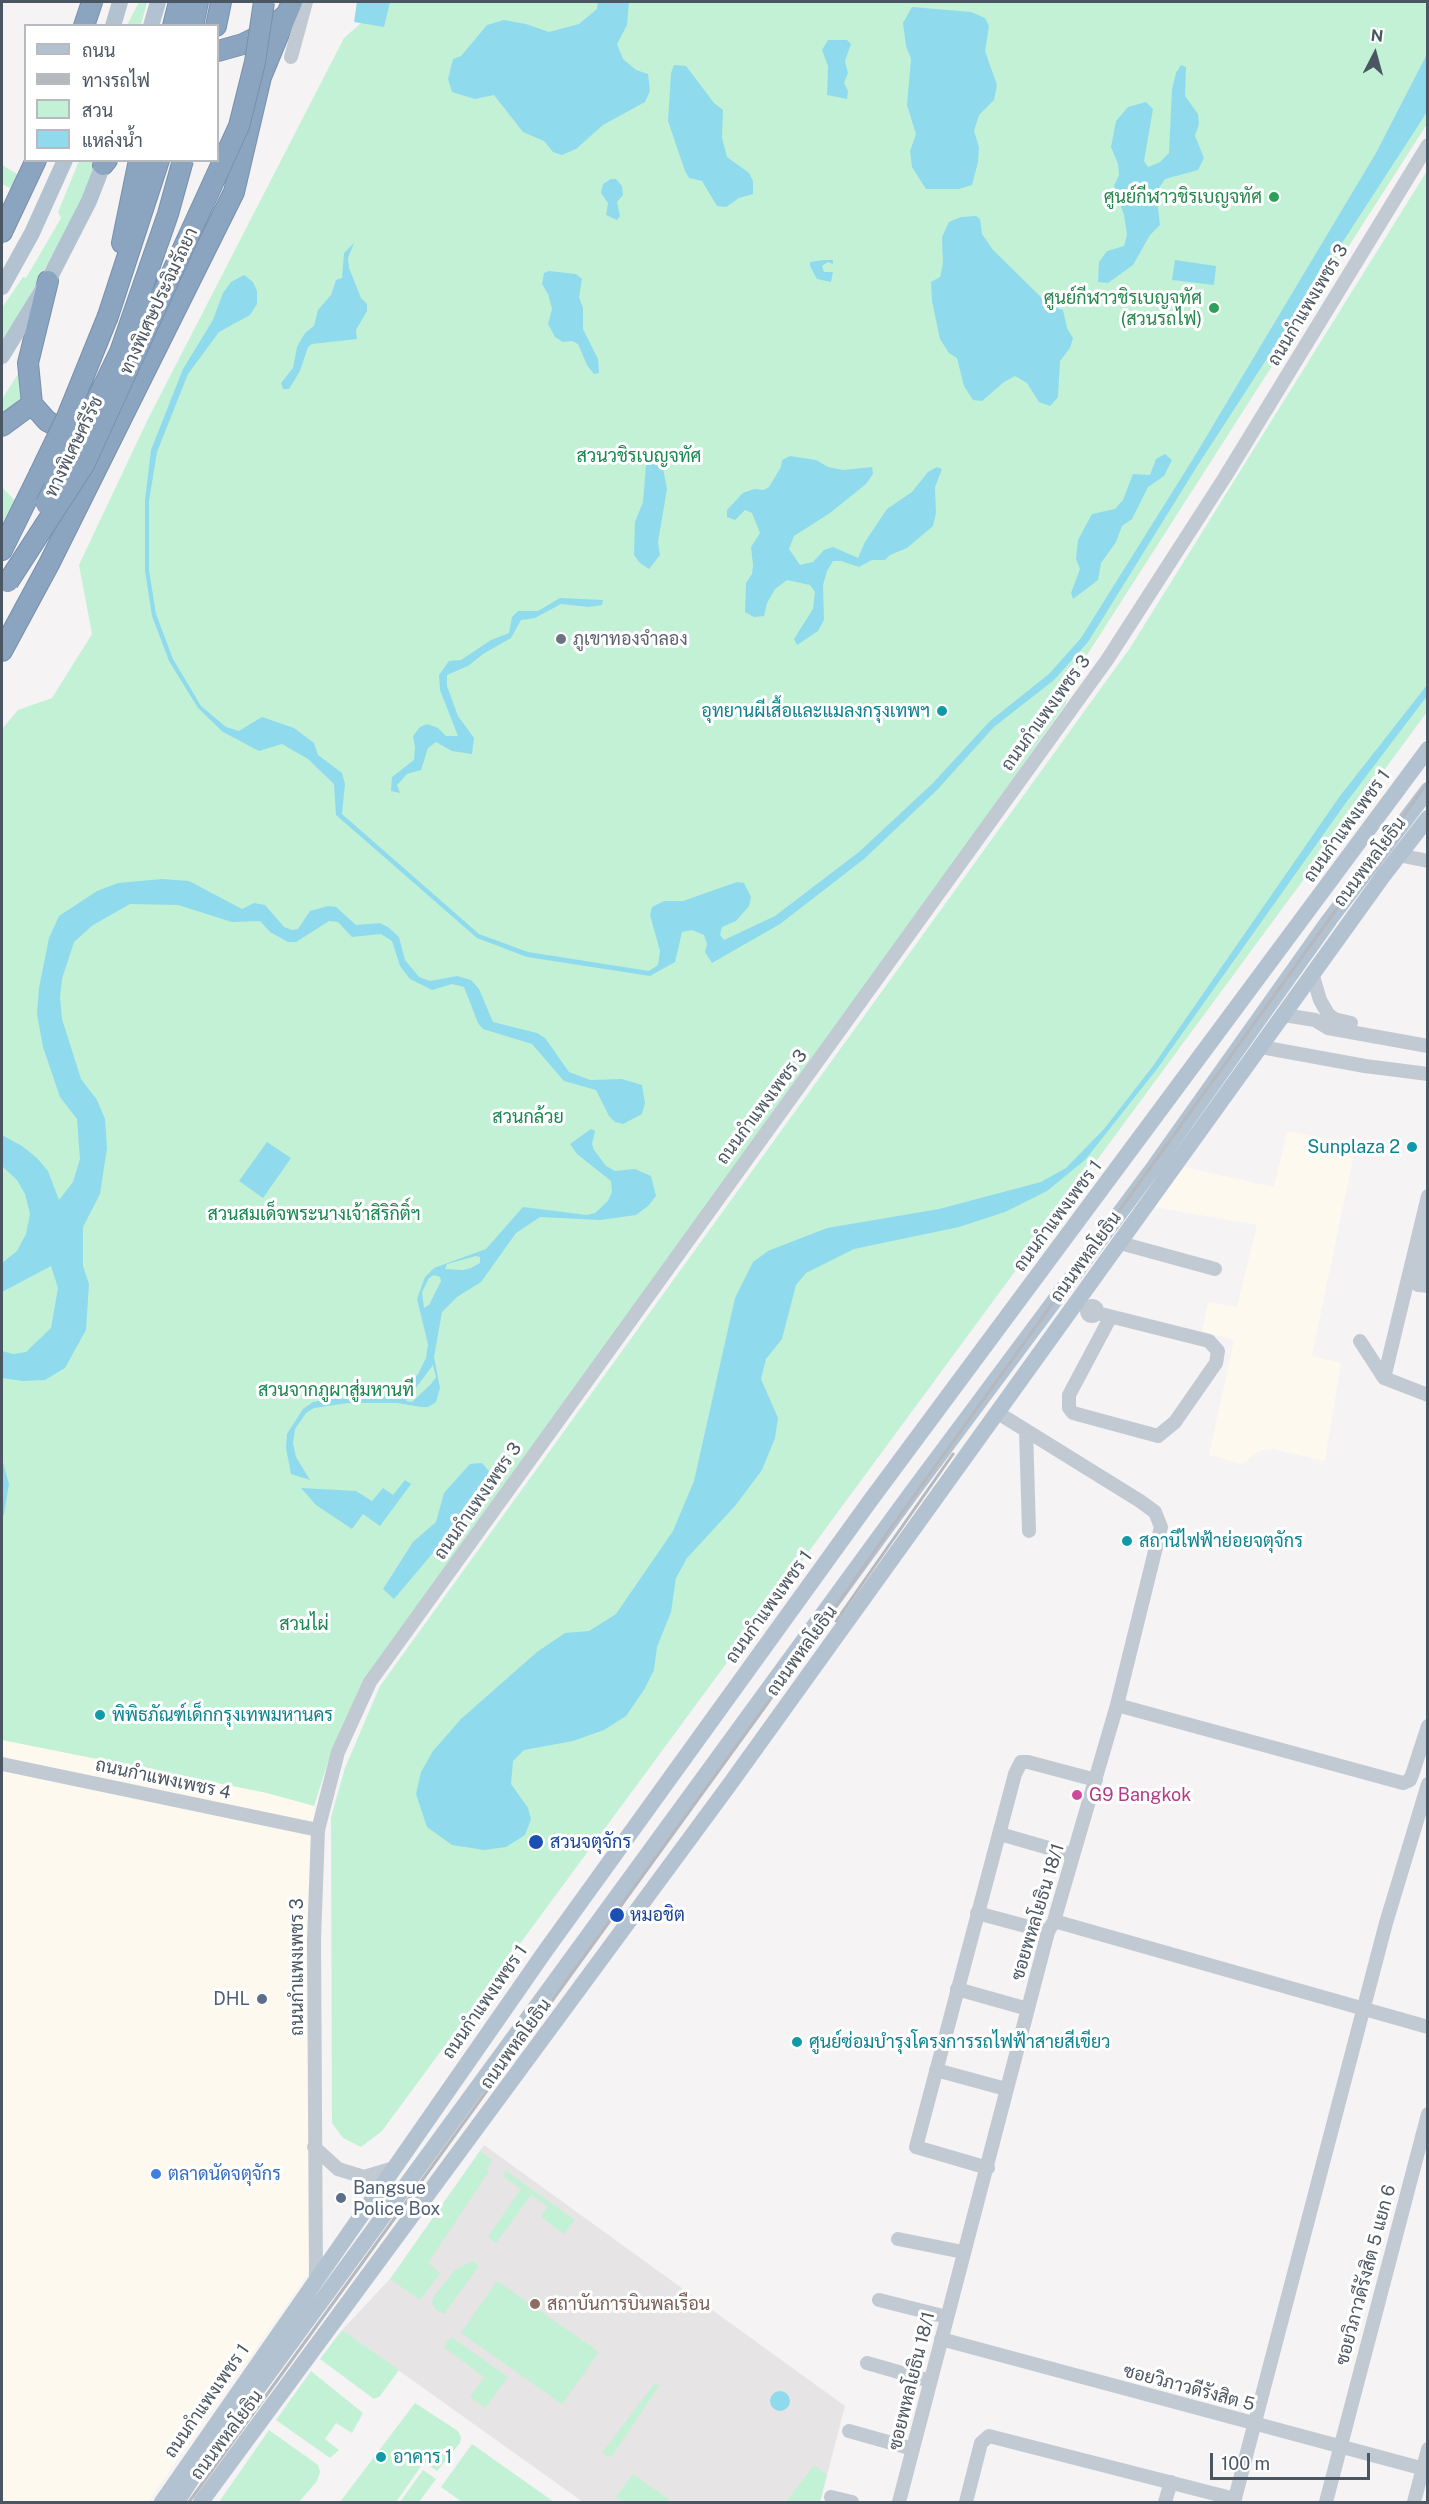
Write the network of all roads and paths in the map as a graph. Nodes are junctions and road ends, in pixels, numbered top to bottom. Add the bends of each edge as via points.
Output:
1 (92, 2) edge
2 (120, 2) edge
3 (158, 2) edge
4 (178, 2) edge
5 (198, 2) edge
6 (221, 2) edge
7 (264, 2) edge
8 (306, 2) edge
9 (290, 8) edge
10 (85, 24) edge
11 (114, 24) edge
12 (152, 24) edge
13 (173, 24) edge
14 (193, 24) edge
15 (216, 24) edge
16 (219, 51) edge
17 (291, 57) dead end
18 (1428, 145) edge
19 (35, 162) edge
20 (64, 162) edge
21 (105, 162) edge
22 (140, 162) edge
23 (158, 162) edge
24 (182, 162) edge
25 (2, 232) edge
26 (48, 281) junction
27 (2, 287) edge
28 (108, 316) junction
29 (2, 356) edge
30 (32, 404) junction
31 (2, 426) edge
32 (106, 446) junction
33 (2, 550) edge
34 (5, 588) edge
35 (2, 651) edge
36 (1428, 749) edge
37 (1428, 790) edge
38 (1428, 818) edge
39 (1398, 855) junction
40 (1428, 861) edge
41 (1312, 973) junction
42 (1325, 1009) junction
43 (1284, 1015) junction
44 (1315, 1020) junction
45 (1428, 1038) edge
46 (1428, 1046) edge
47 (1261, 1047) junction
48 (1428, 1074) edge
49 (1186, 1122) junction
50 (1175, 1167) junction
51 (1428, 1196) edge
52 (1428, 1240) edge
53 (1120, 1243) junction
54 (1215, 1269) dead end
55 (1428, 1286) edge
56 (1093, 1310) junction
57 (1360, 1341) dead end
58 (1384, 1378) junction
59 (1428, 1395) edge
60 (998, 1413) junction
61 (1026, 1430) junction
62 (1029, 1531) dead end
63 (1117, 1705) junction
64 (1428, 1726) edge
65 (2, 1764) edge
66 (1096, 1780) junction
67 (730, 1784) junction
68 (1428, 1784) edge
69 (681, 1809) junction
70 (318, 1830) junction
71 (1000, 1834) junction
72 (1073, 1855) junction
73 (977, 1912) junction
74 (1051, 1926) junction
75 (957, 1989) junction
76 (1364, 2008) junction
77 (1028, 2009) junction
78 (1428, 2027) edge
79 (936, 2070) junction
80 (1006, 2089) junction
81 (1428, 2114) edge
82 (314, 2147) junction
83 (394, 2168) junction
84 (988, 2168) junction
85 (898, 2239) dead end
86 (963, 2252) junction
87 (316, 2278) junction
88 (879, 2300) dead end
89 (315, 2310) junction
90 (947, 2317) junction
91 (941, 2339) junction
92 (867, 2363) dead end
93 (297, 2374) junction
94 (930, 2381) junction
95 (1254, 2424) junction
96 (849, 2431) dead end
97 (1340, 2446) junction
98 (913, 2449) junction
99 (1428, 2449) edge
100 (1425, 2470) edge
101 (1171, 2482) junction
102 (831, 2497) dead end
103 (1234, 2501) edge
104 (162, 2502) edge
105 (177, 2502) edge
106 (201, 2502) edge
107 (852, 2502) edge
108 (899, 2502) edge
109 (969, 2502) edge
110 (1165, 2502) edge
111 (1326, 2502) edge
112 (1414, 2502) edge

1 - 10 highway
2 - 11 main road
3 - 12 main road
4 - 13 highway
5 - 14 highway
6 - 15 highway
7 - 34 highway, ทางพิเศษประจิมรัถยา, bridge via 255,63 239,126 84,465
8 - 17 street
9 - 16 highway via 264,34
9 - 32 highway via 261,76 234,192
18 - 70 street, ถนนกำแพงเพชร 3 via 1225,477 1107,660 370,1682 338,1752
19 - 25 highway
20 - 27 main road
21 - 26 main road
22 - 28 highway
23 - 28 highway, ทางพิเศษศรีรัช
24 - 34 highway, ทางพิเศษศรีรัช, bridge via 120,352
26 - 29 main road
26 - 30 highway via 28,363
28 - 33 highway, ทางพิเศษศรีรัช, bridge via 67,417
30 - 31 highway
30 - 32 highway via 47,421 91,444
32 - 35 highway
36 - 83 main road, ถนนกำแพงเพชร 1 via 870,1501
37 - 49 main road, ถนนพหลโยธิน via 1330,919
38 - 39 main road, ถนนพหลโยธิน
39 - 40 street
39 - 41 main road, ถนนพหลโยธิน
41 - 42 street
41 - 43 main road, ถนนพหลโยธิน
42 - 44 street via 1324,1017
42 - 45 street via 1334,1019
43 - 44 street
43 - 47 main road, ถนนพหลโยธิน
44 - 46 street via 1328,1028
47 - 48 street
47 - 50 main road, ถนนพหลโยธิน
49 - 50 main road
49 - 69 main road, ถนนพหลโยธิน
50 - 53 main road, ถนนพหลโยธิน
51 - 58 street
52 - 55 street via 1418,1285
53 - 54 street
53 - 56 main road, ถนนพหลโยธิน
56 - 56 street via 1069,1395 1069,1408 1073,1413 1158,1436 1175,1422 1216,1363 1218,1351 1209,1341
56 - 60 main road, ถนนพหลโยธิน
57 - 58 street
58 - 59 street
60 - 61 street, ซอยพหลโยธิน 18/1
60 - 67 main road, ถนนพหลโยธิน
61 - 62 street
61 - 63 street, ซอยพหลโยธิน 18/1 via 1140,1502 1160,1519 1159,1540
63 - 64 street via 1403,1783 1410,1779
63 - 66 street, ซอยพหลโยธิน 18/1
65 - 70 street, ถนนกำแพงเพชร 4
66 - 71 street via 1021,1762
66 - 72 street, ซอยพหลโยธิน 18/1
67 - 69 main road
67 - 93 main road, ถนนพหลโยธิน
68 - 76 street
69 - 89 main road, ถนนพหลโยธิน
70 - 82 street, ถนนกำแพงเพชร 3
71 - 72 street
71 - 73 street
72 - 74 street, ซอยพหลโยธิน 18/1
73 - 74 street
73 - 75 street
74 - 76 street
74 - 77 street, ซอยพหลโยธิน 18/1
75 - 77 street
75 - 79 street
76 - 78 street
76 - 95 street
77 - 80 street, ซอยพหลโยธิน 18/1
79 - 80 street
79 - 84 street via 916,2147
80 - 84 street, ซอยพหลโยธิน 18/1
81 - 97 street, ซอยวิภาวดีรังสิต 5 แยก 6
82 - 83 street via 338,2169 364,2177
82 - 87 street, ถนนกำแพงเพชร 3
83 - 87 main road, ถนนกำแพงเพชร 1
84 - 86 street, ซอยพหลโยธิน 18/1
85 - 86 street
86 - 90 street, ซอยพหลโยธิน 18/1
87 - 104 main road, ถนนกำแพงเพชร 1
88 - 90 street
89 - 93 main road
89 - 105 main road, ถนนพหลโยธิน
90 - 91 street, ซอยพหลโยธิน 18/1
91 - 94 street, ซอยพหลโยธิน 18/1
91 - 95 street, ซอยวิภาวดีรังสิต 5
92 - 94 street
93 - 106 main road, ถนนพหลโยธิน
94 - 98 street, ซอยพหลโยธิน 18/1
95 - 97 street, ซอยวิภาวดีรังสิต 5
95 - 103 street
96 - 98 street
97 - 100 street, ซอยวิภาวดีรังสิต 5
97 - 111 street, ซอยวิภาวดีรังสิต 5 แยก 6
98 - 108 street, ซอยพหลโยธิน 18/1
99 - 100 street
100 - 112 street
101 - 103 street
101 - 109 street via 988,2436 981,2443
101 - 110 street
102 - 107 street

